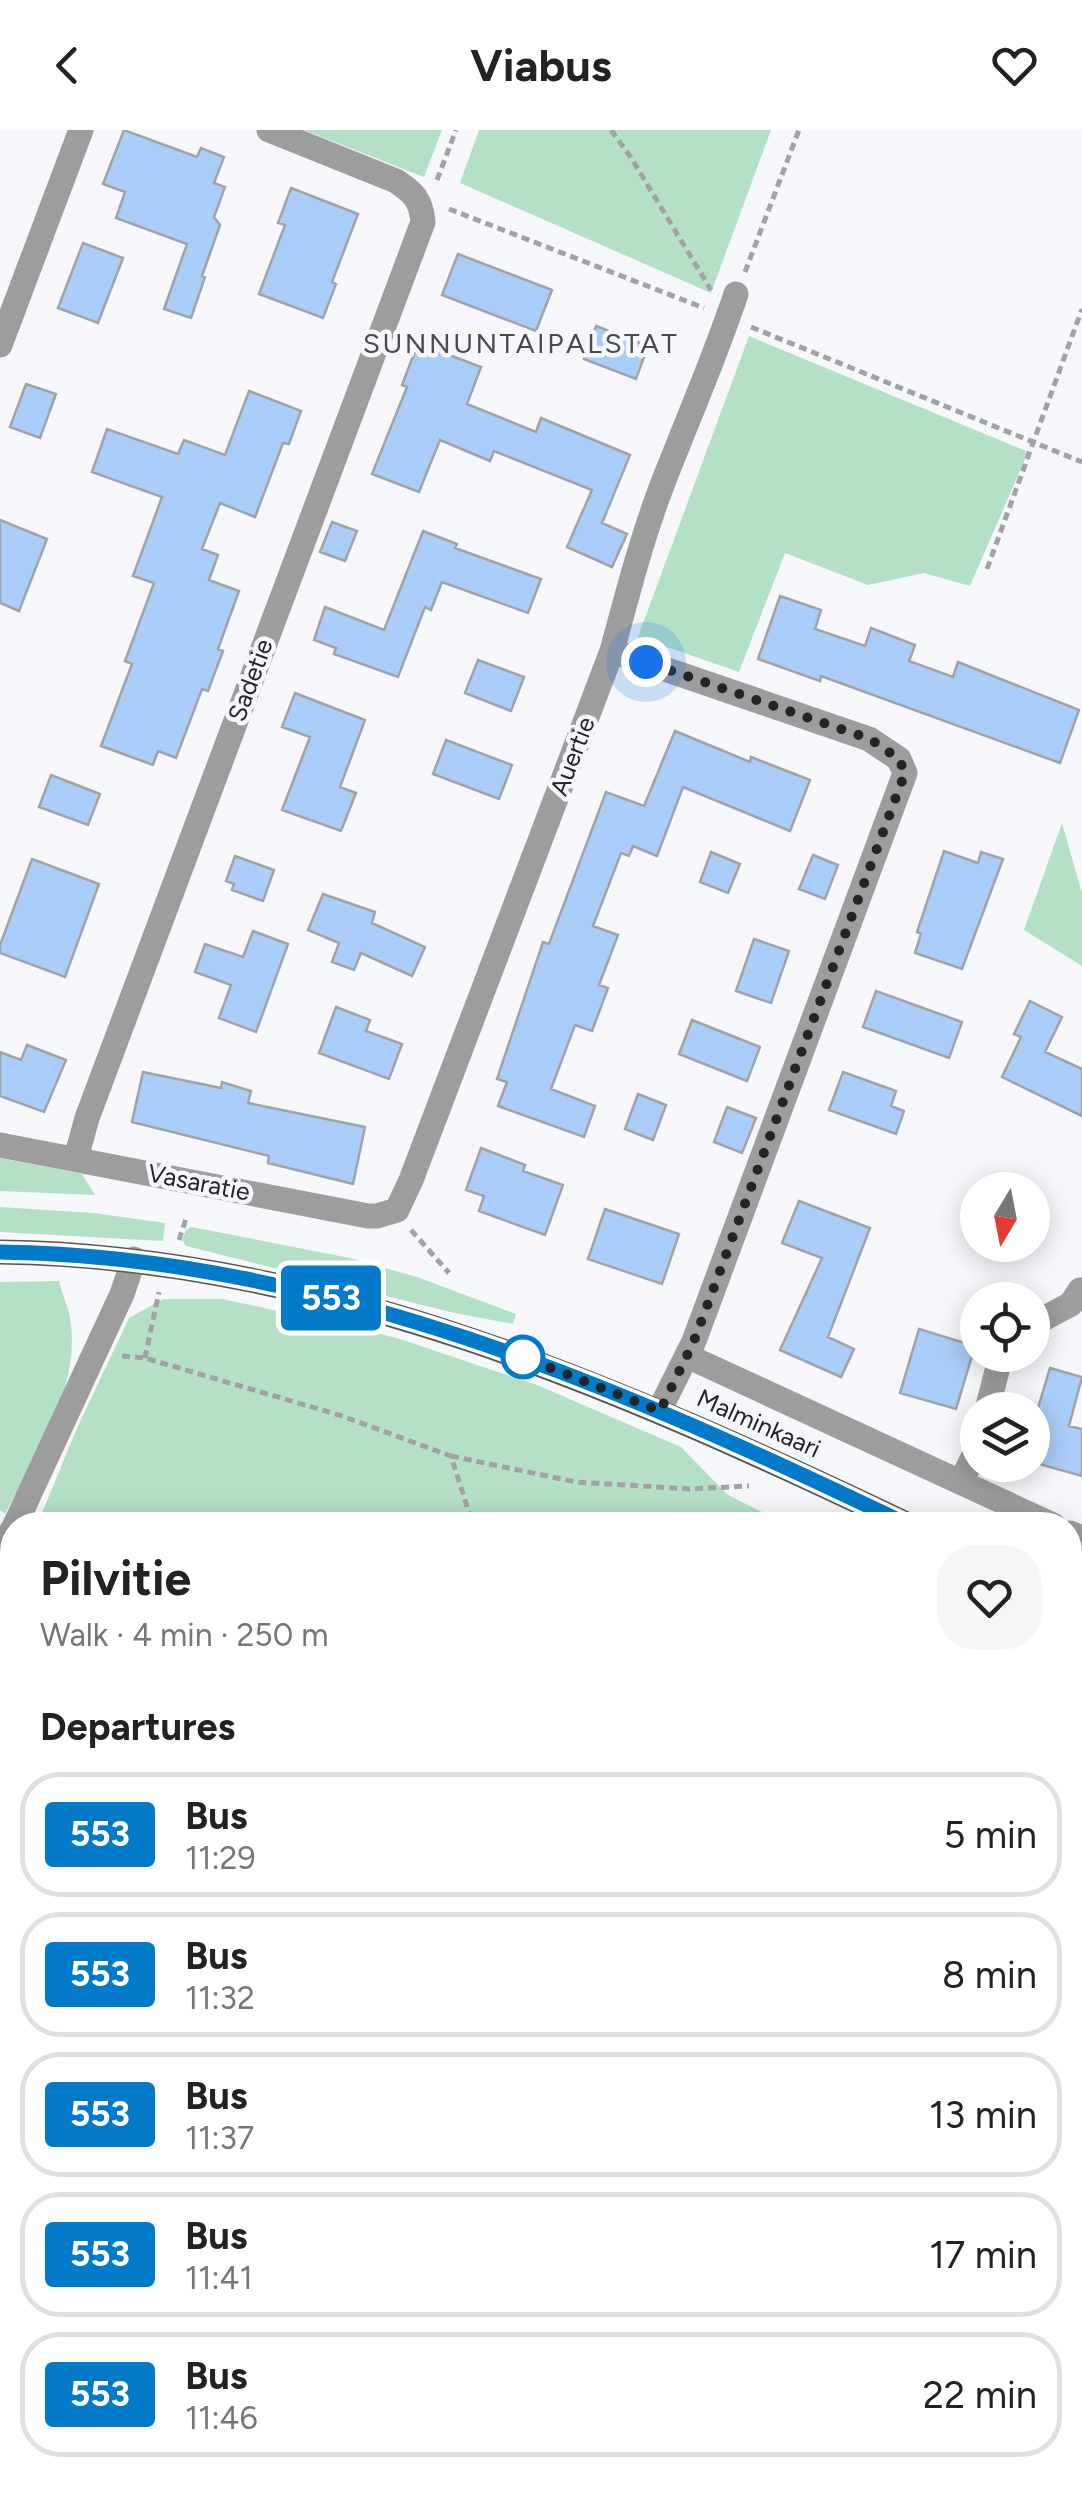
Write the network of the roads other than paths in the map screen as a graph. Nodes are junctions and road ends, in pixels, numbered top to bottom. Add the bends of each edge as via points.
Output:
1 (81, 130) edge
2 (269, 130) edge
3 (732, 306) road end
4 (0, 345) edge
5 (612, 650) junction
6 (0, 1145) edge
7 (76, 1158) junction
8 (397, 1210) joint
9 (0, 1252) edge
10 (134, 1259) junction
11 (1080, 1290) edge
12 (1050, 1318) edge
13 (687, 1356) junction
14 (660, 1411) junction
15 (960, 1482) edge
16 (961, 1482) edge
17 (21, 1512) edge
18 (880, 1512) edge
19 (1025, 1512) edge

1 - 4 street
2 - 7 street, Sadetie via 396,181 421,203 423,222
3 - 5 street, Auertie via 661,489
5 - 8 street, Auertie
5 - 13 street via 870,739 899,759 905,773
6 - 7 street, Vasaratie
7 - 8 street, Vasaratie via 368,1216
9 - 10 main road, Malminkaari
10 - 14 main road, Malminkaari via 362,1304
10 - 17 street
11 - 12 street
13 - 14 street
13 - 15 street
14 - 18 main road, Malminkaari
16 - 19 street

